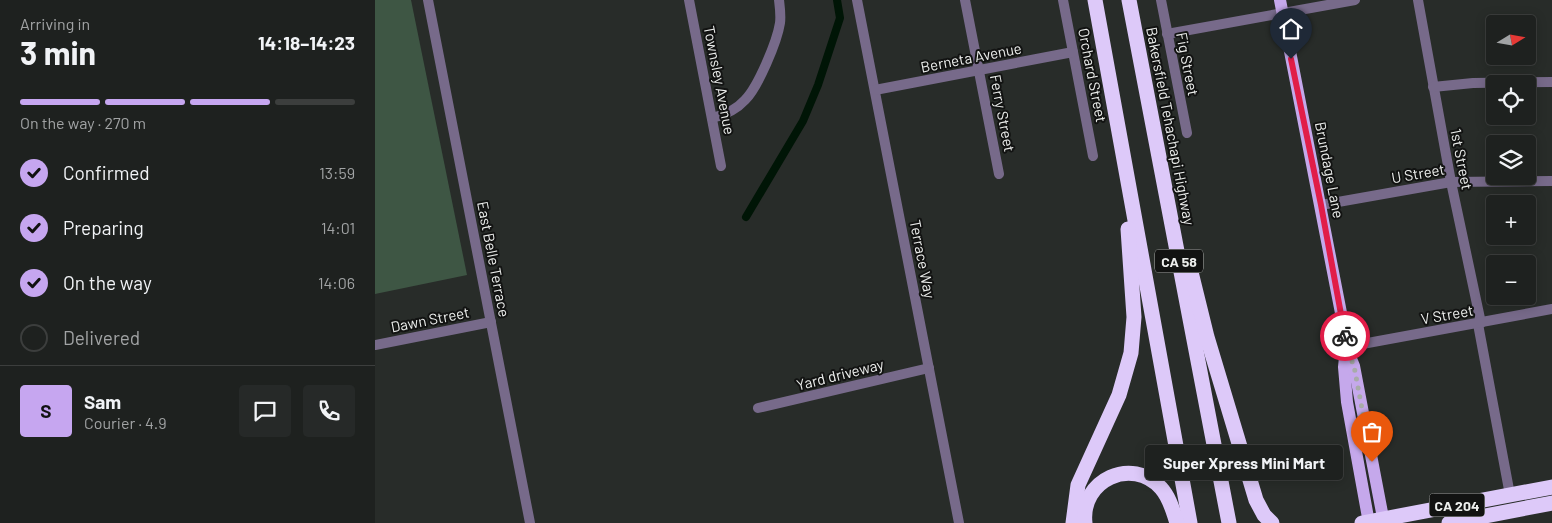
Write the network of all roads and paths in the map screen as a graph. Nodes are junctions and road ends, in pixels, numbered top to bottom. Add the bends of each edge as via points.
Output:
1 (428, 0) edge
2 (689, 0) edge
3 (779, 0) edge
4 (857, 0) edge
5 (965, 0) edge
6 (1063, 0) edge
7 (1095, 0) edge
8 (1129, 0) edge
9 (1161, 0) edge
10 (1279, 0) edge
11 (1355, 0) edge
12 (1418, 0) edge
13 (1283, 14) junction
14 (1167, 34) junction
15 (1073, 52) junction
16 (979, 70) junction
17 (1552, 82) edge
18 (1433, 87) junction
19 (875, 90) junction
20 (712, 118) junction
21 (1187, 133) dead end
22 (1157, 144) junction
23 (1122, 146) junction
24 (1093, 156) dead end
25 (721, 166) dead end
26 (999, 174) dead end
27 (1552, 181) edge
28 (1451, 182) junction
29 (1321, 205) junction
30 (1552, 309) edge
31 (491, 322) junction
32 (1479, 323) junction
33 (375, 345) edge
34 (1346, 347) junction
35 (929, 368) junction
36 (758, 408) dead end
37 (1552, 486) edge
38 (1510, 494) junction
39 (1552, 503) edge
40 (1374, 522) edge
41 (530, 523) edge
42 (959, 523) edge
43 (1073, 523) edge
44 (1085, 523) edge
45 (1177, 523) edge
46 (1190, 523) edge
47 (1230, 523) edge
48 (1273, 523) edge
49 (1449, 523) edge

1 - 31 street, East Belle Terrace
2 - 20 street, Townsley Avenue
3 - 20 street via 781,12 777,33 753,90 738,107
4 - 19 street, Terrace Way
5 - 16 street, Ferry Street
6 - 15 street, Orchard Street
7 - 23 highway, CA 58
8 - 22 highway, Bakersfield Tehachapi Highway / CA 58
9 - 14 street, Fig Street
10 - 13 main road, Brundage Lane
11 - 13 street
12 - 18 street, 1st Street
13 - 14 street
13 - 29 main road, Brundage Lane
14 - 21 street, Fig Street
15 - 16 street, Berneta Avenue
15 - 24 street, Orchard Street
16 - 19 street, Berneta Avenue
16 - 26 street, Ferry Street
17 - 18 street
18 - 28 street, 1st Street
19 - 35 street, Terrace Way
20 - 25 street, Townsley Avenue
22 - 47 highway, Bakersfield Tehachapi Highway / CA 58
22 - 48 highway via 1207,337 1256,500
23 - 43 highway via 1133,299 1132,344 1119,395 1078,485
23 - 46 highway, CA 58
27 - 28 street, U Street
28 - 29 street, U Street
28 - 32 street, 1st Street
29 - 34 main road, Brundage Lane
30 - 32 street, V Street
31 - 33 street, Dawn Street
31 - 41 street, East Belle Terrace
32 - 34 street, V Street
32 - 38 street, 1st Street
34 - 40 main road, Brundage Lane via 1354,366
35 - 36 street, Yard driveway
35 - 42 street, Terrace Way
37 - 38 highway, CA 204
38 - 40 highway, CA 204
39 - 49 highway, CA 204
44 - 45 highway via 1088,501 1097,486 1110,476 1125,473 1146,477 1161,488

